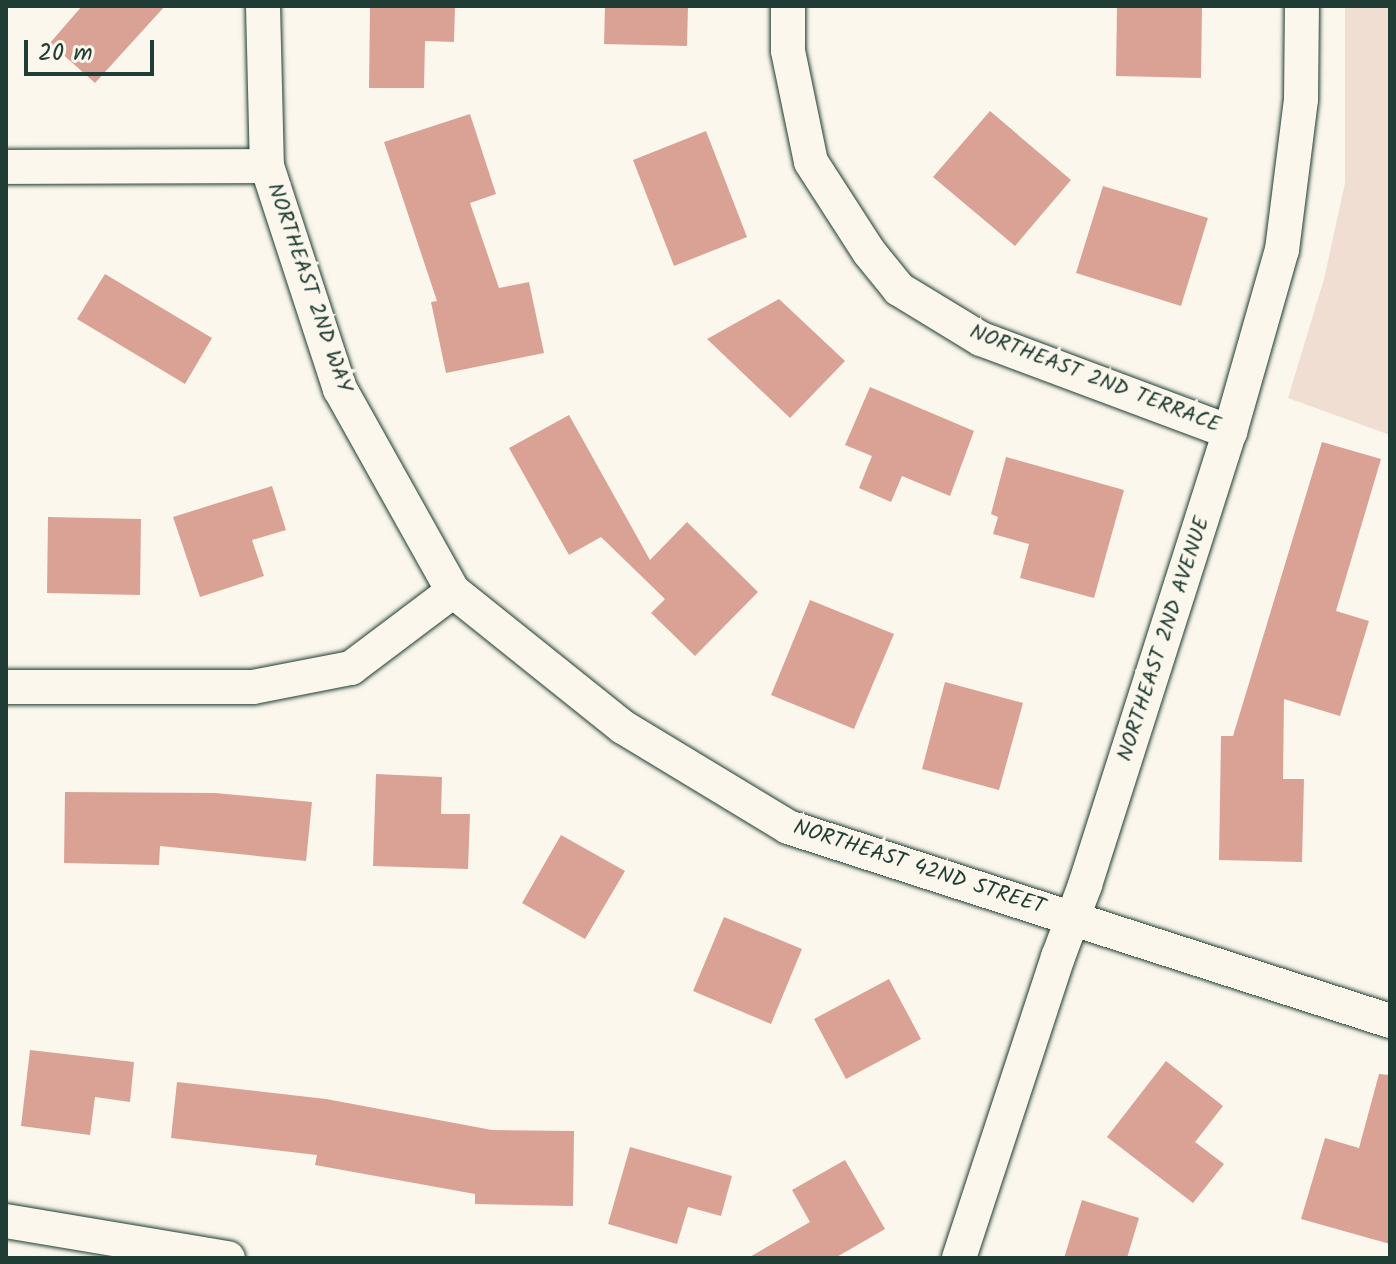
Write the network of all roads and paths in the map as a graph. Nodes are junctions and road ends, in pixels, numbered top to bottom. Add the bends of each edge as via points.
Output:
1 (263, 6) edge
2 (788, 6) edge
3 (1302, 6) edge
4 (267, 166) junction
5 (6, 167) edge
6 (1230, 432) junction
7 (453, 591) junction
8 (6, 687) edge
9 (1073, 917) junction
10 (1390, 1021) edge
11 (6, 1221) edge
12 (228, 1258) edge
13 (959, 1258) edge

1 - 4 street, NORTHEAST 2ND WAY
2 - 6 street, NORTHEAST 2ND TERRACE via 788,51 811,162 899,289 981,339
3 - 6 street, NORTHEAST 2ND AVENUE via 1301,99 1282,250
4 - 5 street
4 - 7 street, NORTHEAST 2ND WAY via 340,389
6 - 9 street, NORTHEAST 2ND AVENUE
7 - 8 street via 351,668 253,687
7 - 9 street, NORTHEAST 42ND STREET via 623,727 788,827
9 - 10 street, NORTHEAST 42ND STREET
9 - 13 street, NORTHEAST 2ND AVENUE
11 - 12 street

